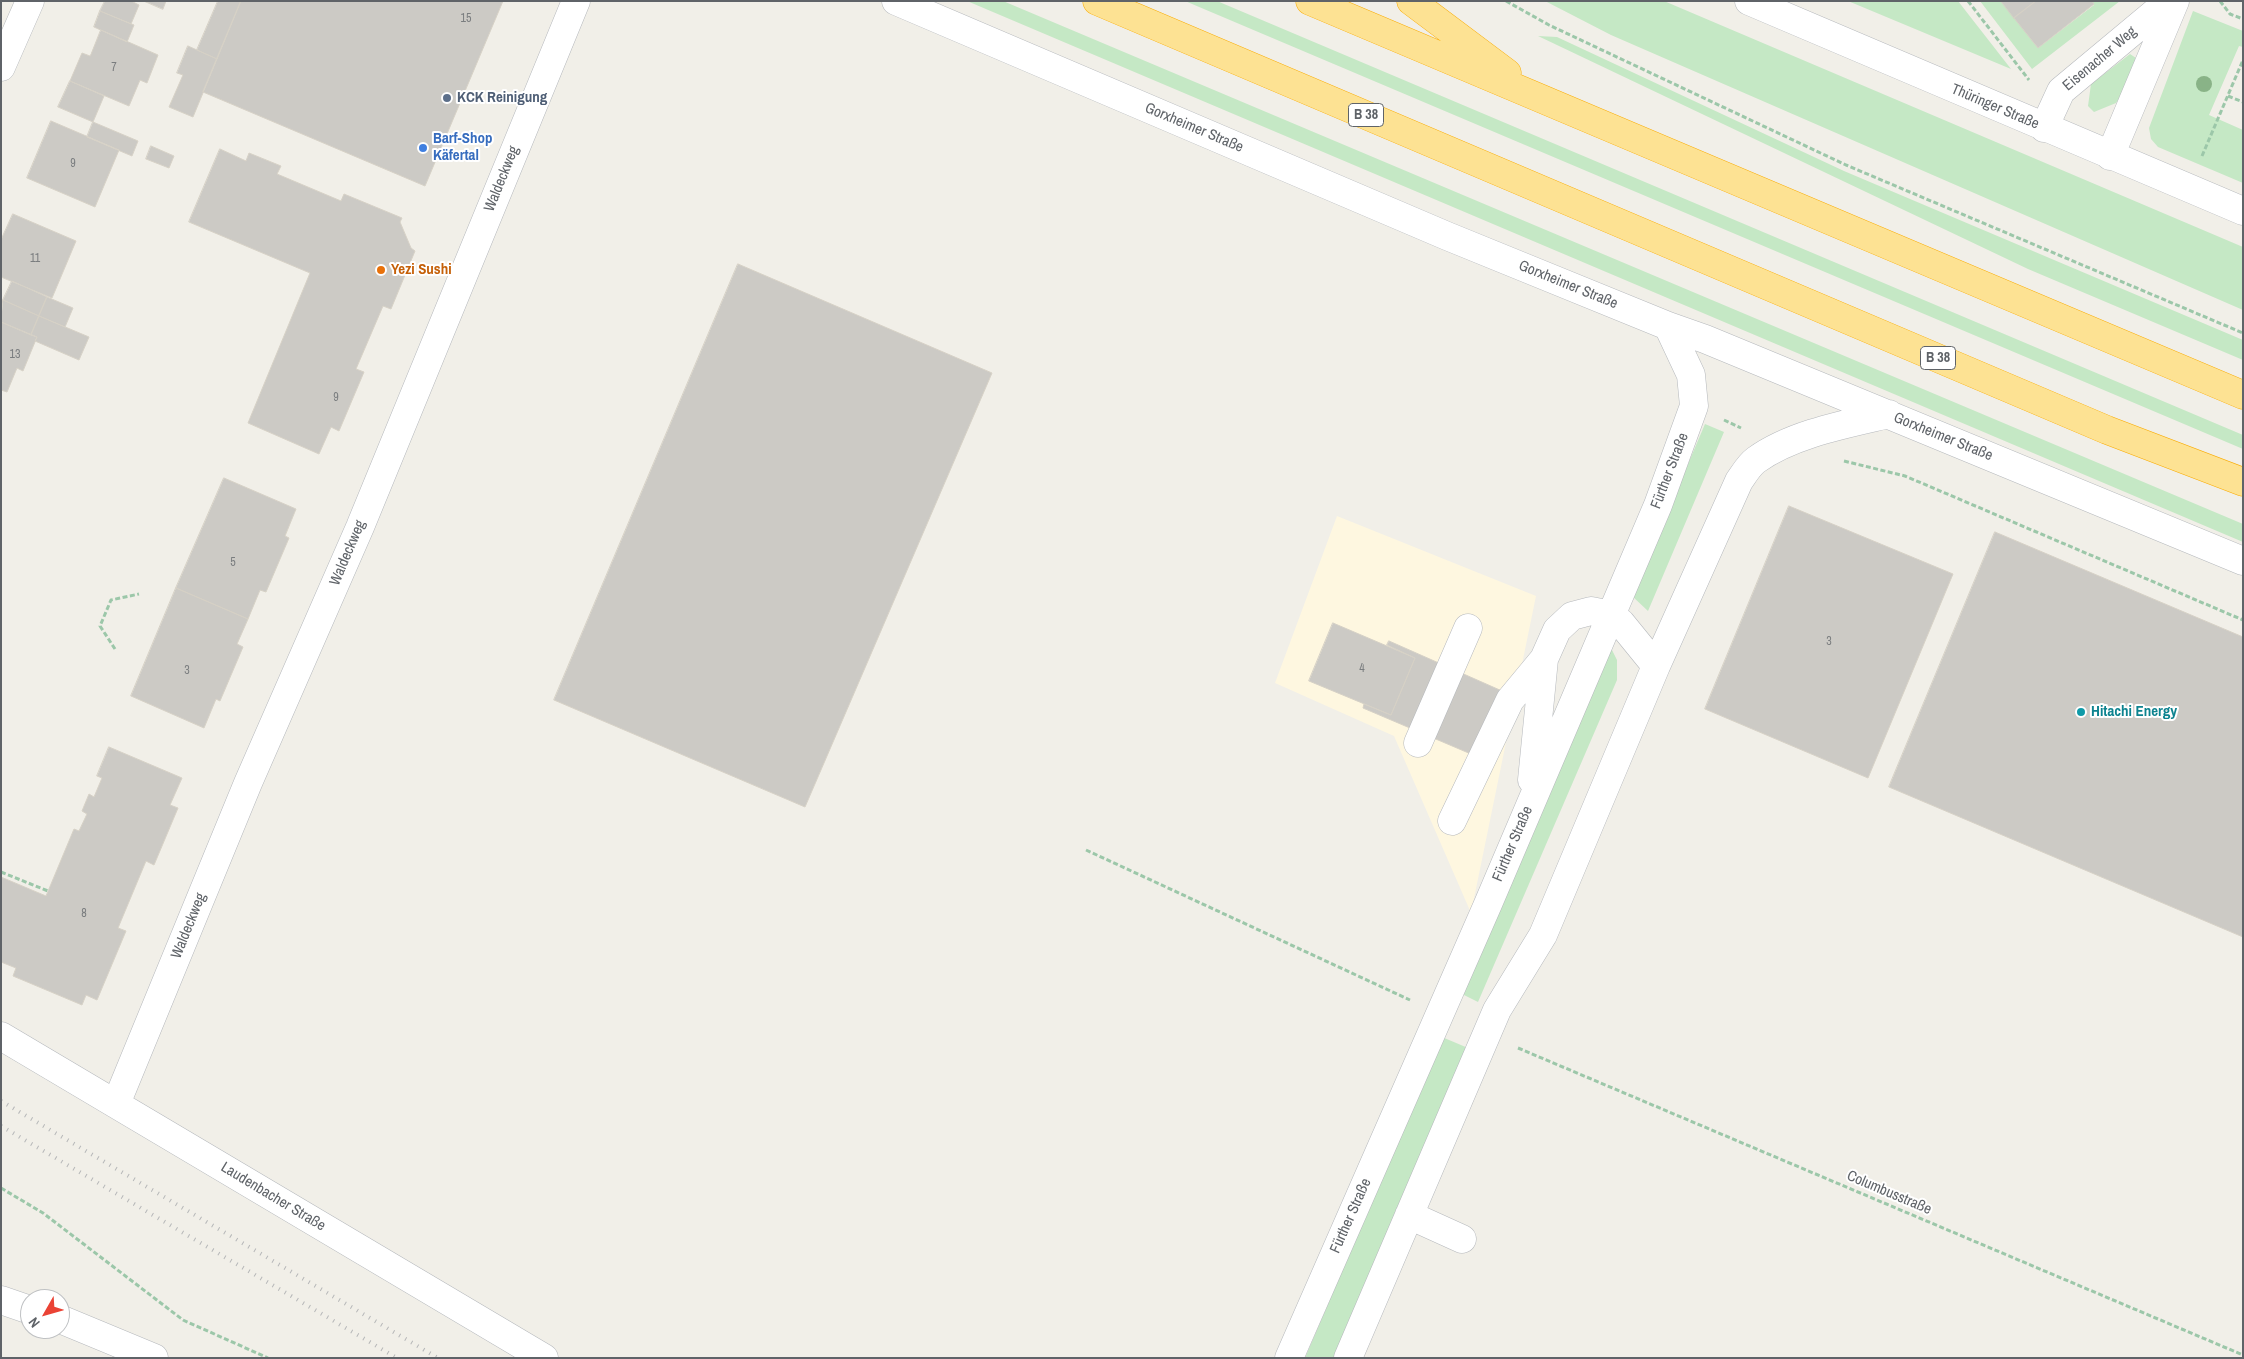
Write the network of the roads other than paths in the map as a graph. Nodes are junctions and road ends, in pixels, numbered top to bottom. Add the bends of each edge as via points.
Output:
1 (30, 1) edge
2 (576, 1) edge
3 (896, 1) edge
4 (1097, 1) edge
5 (1310, 1) edge
6 (1411, 1) edge
7 (1749, 1) edge
8 (2169, 1) edge
9 (2175, 1) edge
10 (1, 67) edge
11 (1542, 99) junction
12 (2048, 119) junction
13 (2110, 156) junction
14 (2243, 211) edge
15 (1668, 326) junction
16 (2243, 395) edge
17 (1889, 414) junction
18 (2243, 482) edge
19 (2243, 561) edge
20 (1611, 615) junction
21 (1468, 628) dead end
22 (1544, 659) junction
23 (1656, 666) junction
24 (1418, 743) dead end
25 (1530, 805) junction
26 (1452, 821) dead end
27 (1, 1036) edge
28 (116, 1104) junction
29 (1409, 1215) junction
30 (1462, 1239) dead end
31 (1, 1300) edge
32 (20, 1307) edge
33 (70, 1323) edge
34 (154, 1358) edge
35 (544, 1358) edge
36 (1289, 1358) edge
37 (1348, 1358) edge

1 - 10 street
2 - 28 street, Waldeckweg via 362,521 248,783
3 - 15 street, Gorxheimer Straße via 1447,236
4 - 18 highway, B 38 via 2106,430
5 - 11 highway
6 - 11 highway
7 - 12 street, Thüringer Straße
8 - 12 street, Eisenacher Weg via 2061,91
9 - 13 street, Eisenacher Weg
11 - 16 highway
12 - 13 street, Thüringer Straße
13 - 14 street, Thüringer Straße
15 - 17 street, Gorxheimer Straße
15 - 20 street, Fürther Straße via 1691,375 1694,406 1658,505
17 - 19 street, Gorxheimer Straße
17 - 23 street via 1828,429 1781,446 1755,460 1738,481
20 - 22 street via 1591,611 1572,616 1557,630
20 - 23 street
20 - 25 street, Fürther Straße
21 - 24 street
22 - 25 street
22 - 26 street via 1510,700
23 - 29 street via 1544,936 1497,1010
25 - 36 street, Fürther Straße
27 - 28 street, Laudenbacher Straße
28 - 35 street, Laudenbacher Straße
29 - 30 street
29 - 37 street
31 - 32 street
33 - 34 street

